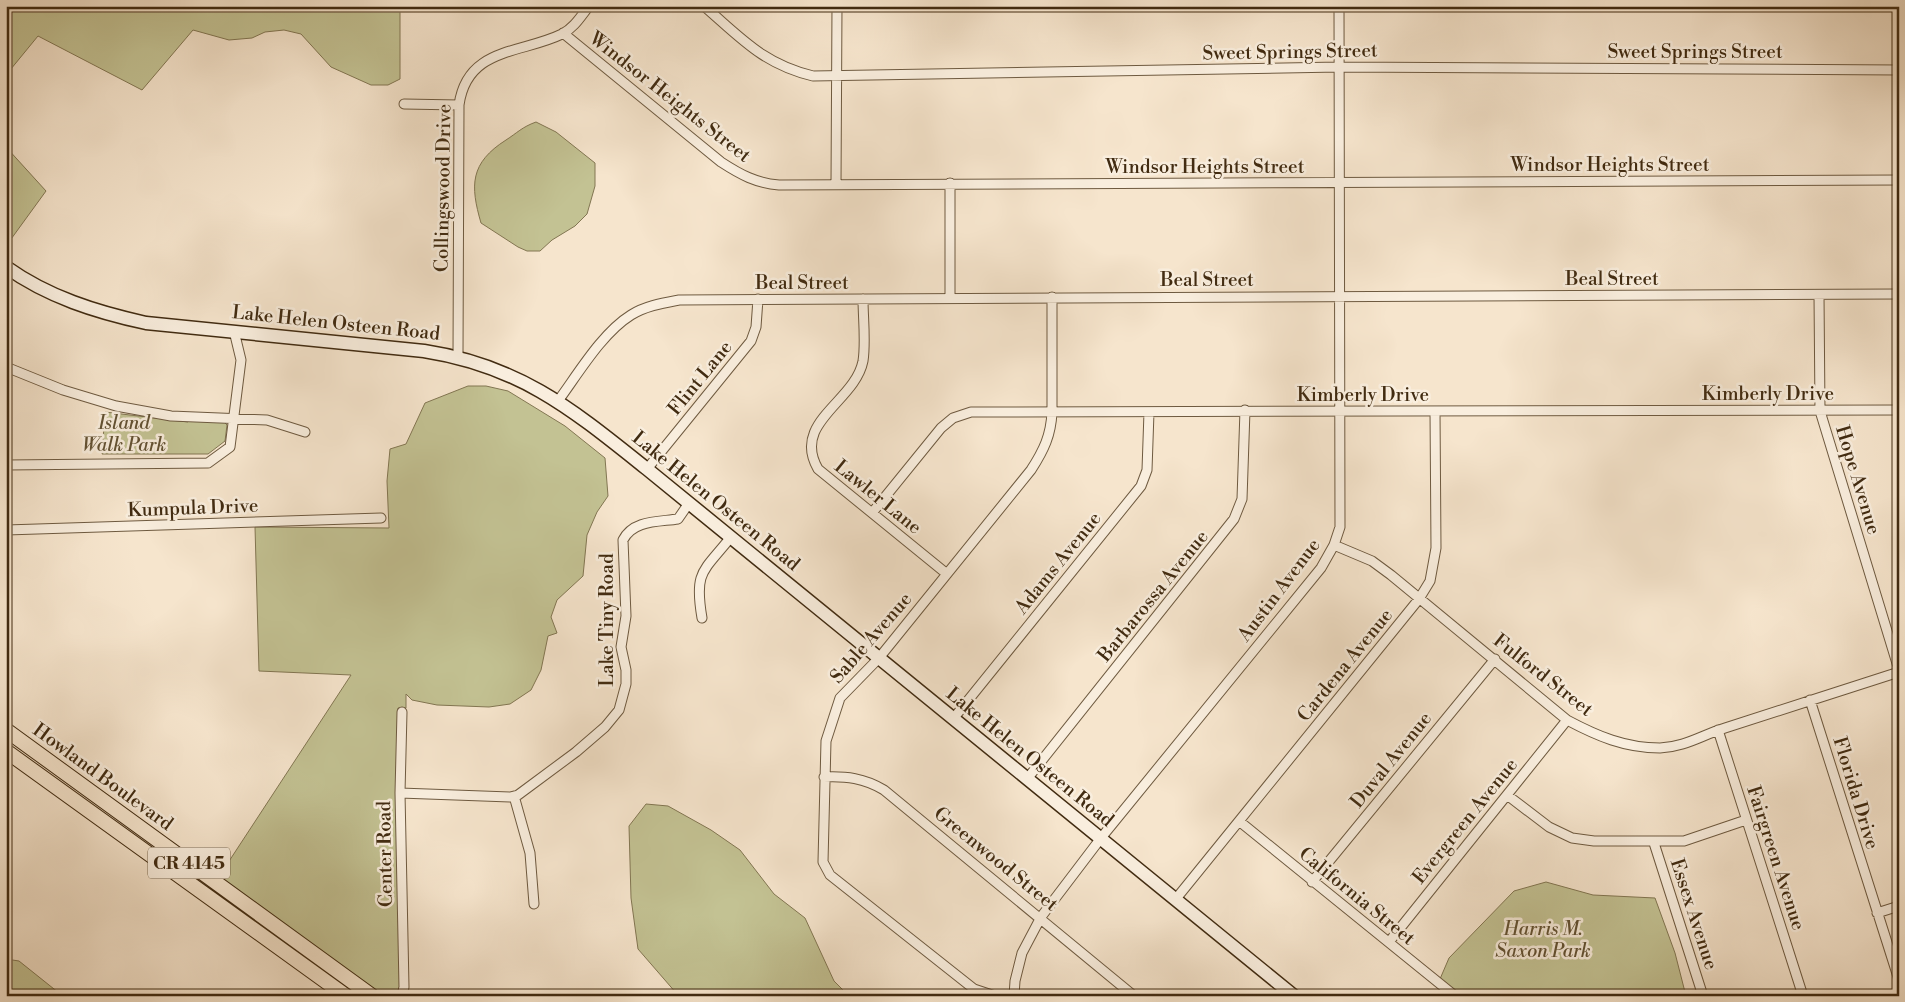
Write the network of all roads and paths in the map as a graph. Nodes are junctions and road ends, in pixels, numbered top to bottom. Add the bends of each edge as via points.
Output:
1 (589, 6) edge
2 (704, 6) edge
3 (837, 6) edge
4 (1338, 6) edge
5 (563, 33) junction
6 (1338, 67) junction
7 (1899, 70) edge
8 (837, 76) junction
9 (404, 104) dead end
10 (459, 105) junction
11 (1899, 180) edge
12 (950, 183) junction
13 (1339, 183) junction
14 (836, 184) junction
15 (6, 267) edge
16 (1899, 294) edge
17 (1820, 295) junction
18 (1338, 296) junction
19 (1052, 297) junction
20 (950, 298) junction
21 (758, 299) junction
22 (863, 299) junction
23 (234, 331) junction
24 (458, 356) junction
25 (6, 367) edge
26 (558, 401) junction
27 (1245, 410) junction
28 (1899, 410) edge
29 (1436, 411) junction
30 (1820, 411) junction
31 (1052, 412) junction
32 (1149, 412) junction
33 (1339, 412) junction
34 (235, 417) junction
35 (305, 432) dead end
36 (6, 465) edge
37 (647, 469) junction
38 (689, 503) junction
39 (872, 513) junction
40 (381, 518) dead end
41 (6, 530) edge
42 (731, 537) junction
43 (1334, 545) junction
44 (947, 574) junction
45 (1419, 598) junction
46 (702, 618) dead end
47 (879, 658) junction
48 (1495, 659) junction
49 (1899, 671) edge
50 (1810, 700) junction
51 (402, 712) dead end
52 (953, 719) junction
53 (1567, 720) junction
54 (6, 730) edge
55 (1718, 730) junction
56 (6, 740) edge
57 (6, 751) edge
58 (56, 767) junction
59 (824, 777) junction
60 (1027, 780) junction
61 (400, 793) junction
62 (1507, 795) junction
63 (514, 796) junction
64 (1746, 820) junction
65 (1239, 821) junction
66 (1101, 838) junction
67 (1654, 843) junction
68 (1312, 882) junction
69 (1175, 900) junction
70 (534, 904) dead end
71 (1899, 906) edge
72 (1877, 913) junction
73 (1041, 917) junction
74 (1388, 942) junction
75 (1899, 980) edge
76 (1014, 995) edge
77 (346, 996) edge
78 (372, 996) edge
79 (402, 996) edge
80 (1134, 996) edge
81 (1294, 996) edge
82 (1455, 996) edge
83 (1703, 996) edge
84 (1803, 996) edge

1 - 5 street, Collingswood Drive
2 - 8 street, Sweet Springs Street via 758,53 788,70 813,76
3 - 8 street
4 - 6 street, Austin Avenue
5 - 10 street, Collingswood Drive via 488,59 473,70 465,82
5 - 14 street, Windsor Heights Street via 721,162 746,178 761,184
6 - 7 street, Sweet Springs Street
6 - 8 street, Sweet Springs Street
6 - 13 street, Austin Avenue
8 - 14 street
9 - 10 street
10 - 24 street, Collingswood Drive
11 - 13 street, Windsor Heights Street
12 - 13 street, Windsor Heights Street
12 - 14 street, Windsor Heights Street
12 - 20 street
13 - 18 street, Austin Avenue
15 - 23 street, Lake Helen Osteen Road via 52,294 103,313 146,323
16 - 17 street, Beal Street
17 - 18 street, Beal Street
17 - 30 street, Hope Avenue
18 - 19 street, Beal Street
18 - 33 street, Austin Avenue
19 - 20 street, Beal Street
19 - 31 street, Sable Avenue
20 - 22 street, Beal Street
21 - 22 street, Beal Street
21 - 26 street, Beal Street via 679,300 631,314 613,330
21 - 37 street, Flint Lane via 751,341
22 - 39 street, Lawler Lane via 863,361 855,381 818,424 811,440 812,460 818,469
23 - 24 street, Lake Helen Osteen Road
23 - 34 street via 241,360
24 - 26 street, Lake Helen Osteen Road via 522,380
25 - 34 street via 63,390 116,406 171,416
26 - 37 street, Lake Helen Osteen Road
27 - 32 street, Kimberly Drive
27 - 33 street, Kimberly Drive
27 - 60 street, Barbarossa Avenue via 1242,499 1234,519
28 - 30 street, Kimberly Drive
29 - 30 street, Kimberly Drive
29 - 33 street, Kimberly Drive
29 - 45 street, Cardena Avenue via 1436,548 1430,582
30 - 49 street, Hope Avenue
31 - 32 street, Kimberly Drive
31 - 39 street, Kimberly Drive via 971,412 953,418 940,428
31 - 44 street, Sable Avenue via 1051,431 1044,450
32 - 52 street, Adams Avenue via 1147,470 1141,486
33 - 43 street, Austin Avenue via 1340,528
34 - 35 street via 267,420
34 - 36 street via 230,447 208,463
37 - 38 street, Lake Helen Osteen Road
38 - 42 street, Lake Helen Osteen Road
38 - 63 street, Lake Tiny Road via 678,519 643,524 627,532 623,540 626,616 621,646 626,684 619,710 576,752
39 - 44 street, Lawler Lane
40 - 41 street, Kumpula Drive
42 - 46 street via 700,576 697,592
42 - 47 street, Lake Helen Osteen Road
43 - 45 street, Fulford Street via 1372,561
43 - 66 street, Austin Avenue via 1321,568
44 - 47 street, Sable Avenue
45 - 48 street, Fulford Street
45 - 65 street, Cardena Avenue
47 - 52 street, Lake Helen Osteen Road
47 - 59 street, Sable Avenue via 840,698 826,741
48 - 53 street, Fulford Street
48 - 68 street, Duval Avenue
49 - 50 street, Fulford Street
50 - 55 street, Fulford Street
50 - 72 street, Florida Drive
51 - 61 street, Center Road
52 - 60 street, Lake Helen Osteen Road
53 - 55 street, Fulford Street via 1600,738 1660,748 1687,744
53 - 62 street, Evergreen Avenue
54 - 58 main road, Howland Boulevard / CR 4145
55 - 64 street, Fairgreen Avenue
56 - 58 main road via 36,761
57 - 77 main road, Howland Boulevard / CR 4145
58 - 78 main road, Howland Boulevard / CR 4145
59 - 73 street, Greenwood Street via 849,776 884,790
59 - 76 street, Sable Avenue via 823,862 830,875 974,989 995,996
60 - 66 street, Lake Helen Osteen Road
61 - 63 street
61 - 79 street, Center Road
62 - 67 street via 1549,828 1572,838
62 - 74 street, Evergreen Avenue
63 - 70 street via 530,853
64 - 67 street via 1684,841
64 - 84 street, Fairgreen Avenue
65 - 68 street, California Street
65 - 69 street, Cardena Avenue
66 - 69 street, Lake Helen Osteen Road
66 - 73 street, Austin Avenue
67 - 83 street, Essex Avenue
68 - 74 street, California Street
69 - 81 street, Lake Helen Osteen Road
71 - 72 street
72 - 75 street, Florida Drive
73 - 76 street, Austin Avenue via 1022,953
73 - 80 street, Greenwood Street
74 - 82 street, California Street

